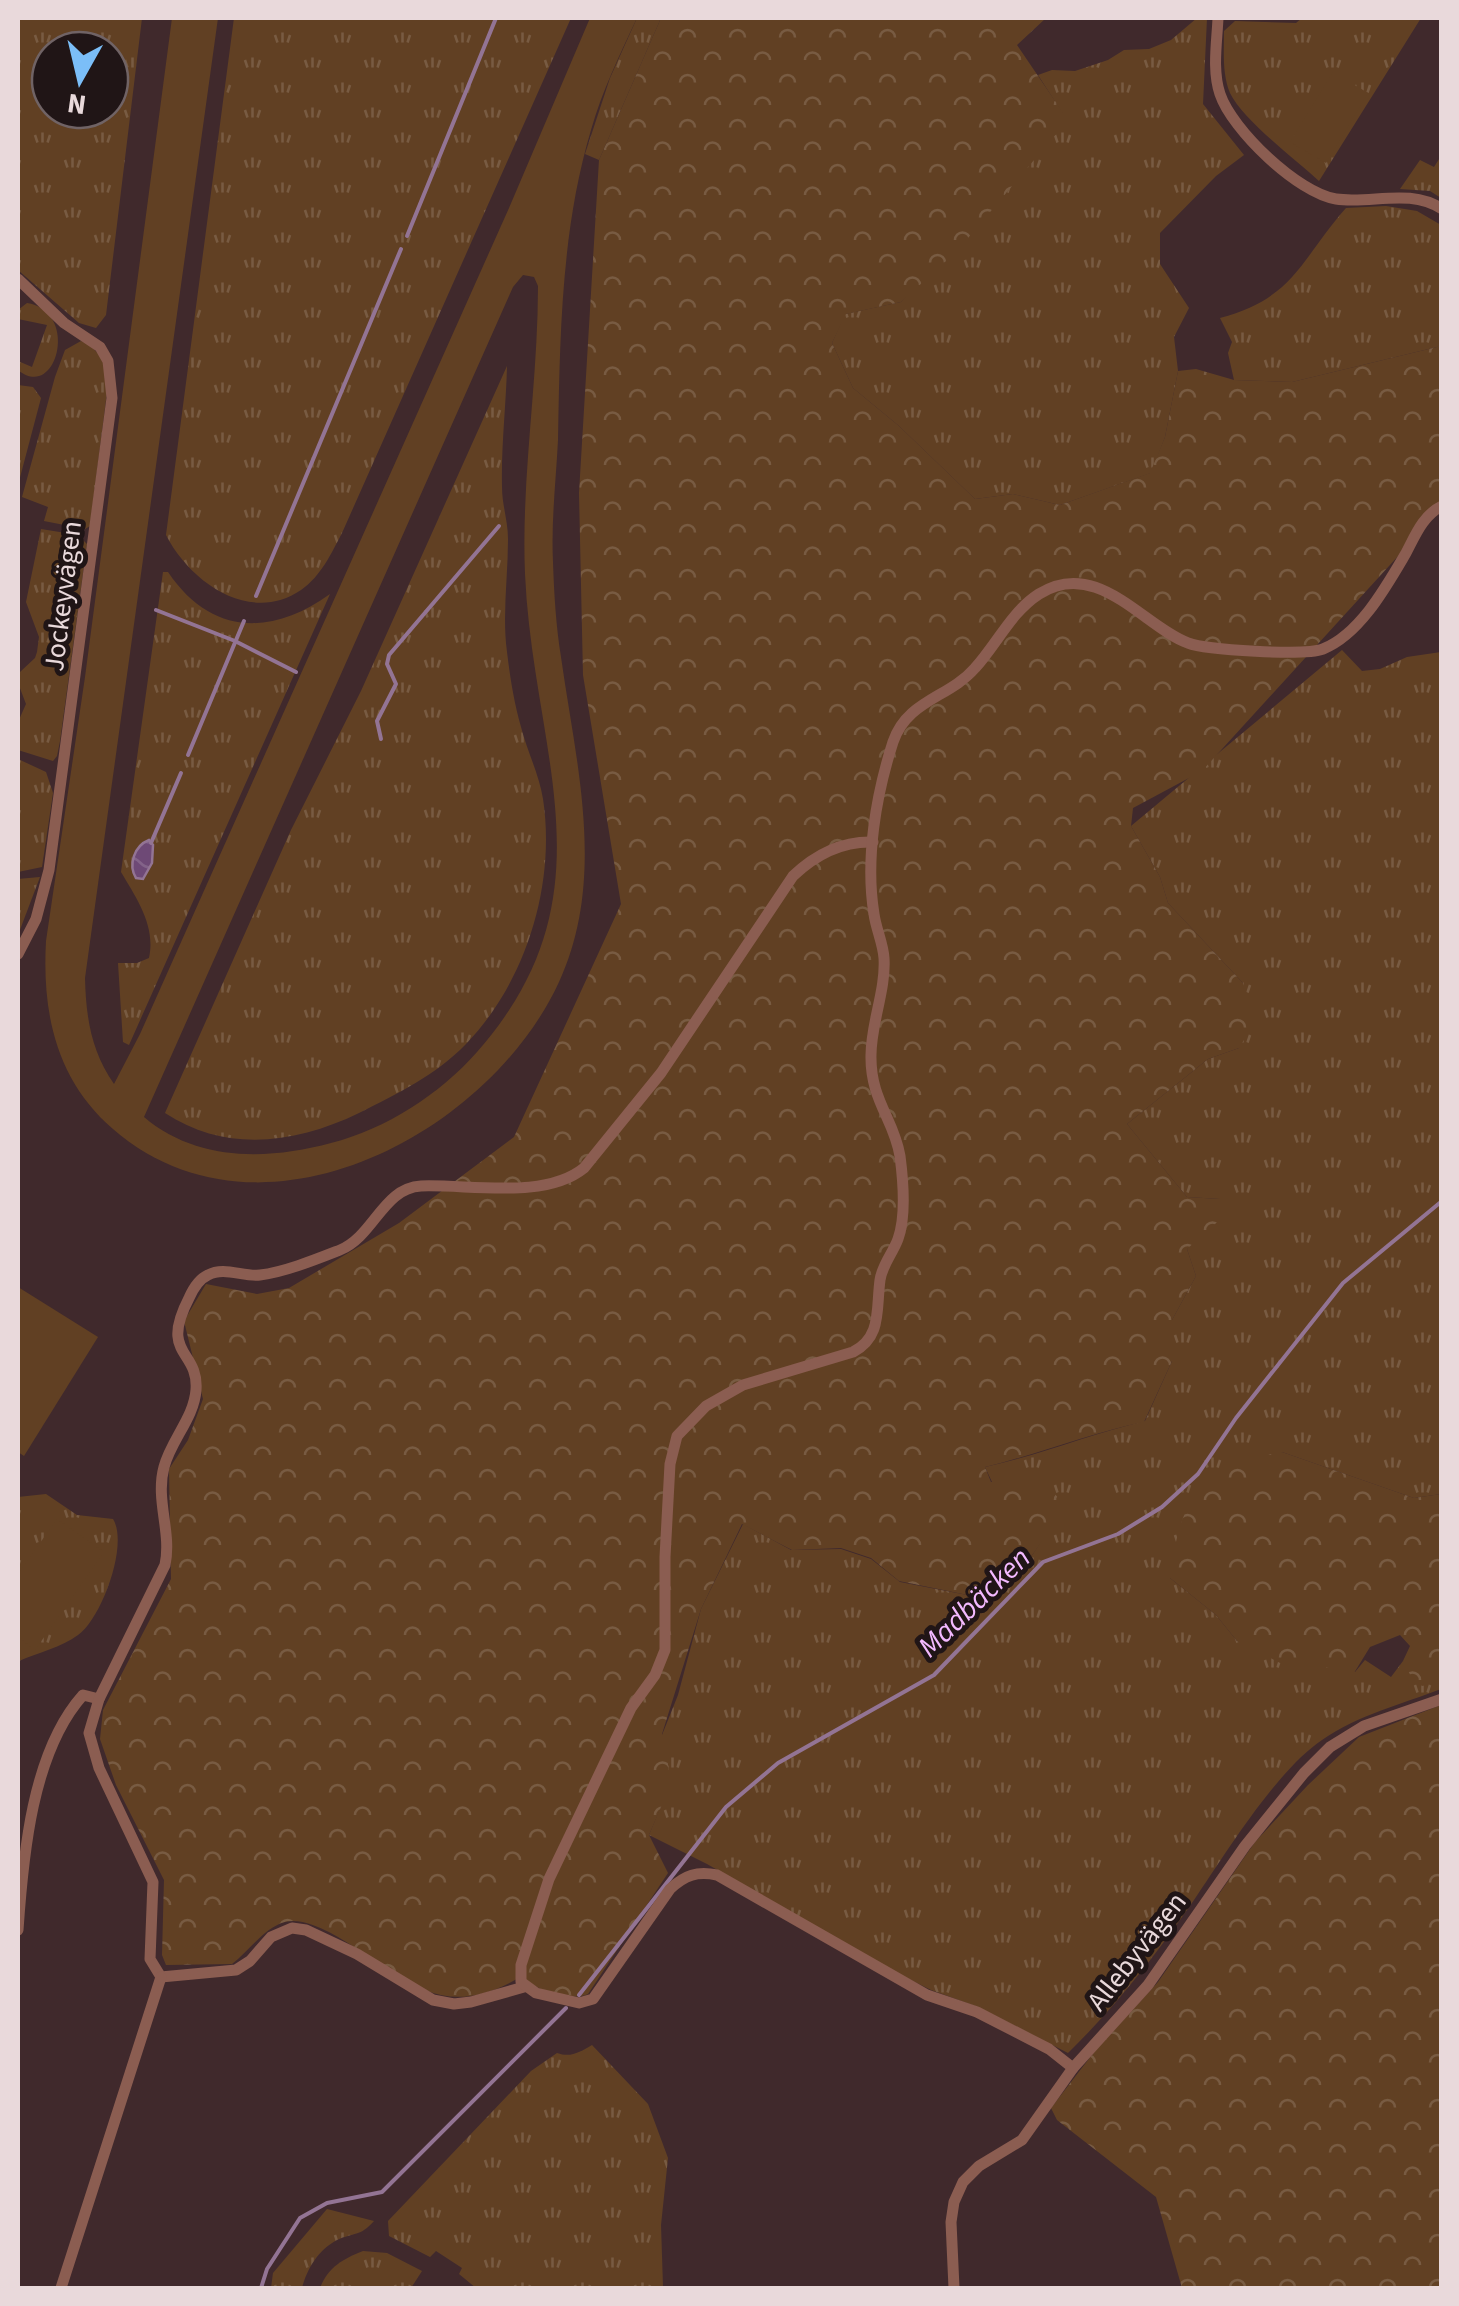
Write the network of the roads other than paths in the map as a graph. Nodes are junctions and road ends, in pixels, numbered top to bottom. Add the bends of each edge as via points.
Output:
1 (1218, 18) edge
2 (1442, 208) edge
3 (18, 279) edge
4 (1442, 506) edge
5 (872, 842) junction
6 (18, 954) edge
7 (98, 1699) junction
8 (1442, 1699) edge
9 (18, 1930) edge
10 (161, 1977) junction
11 (524, 1987) junction
12 (1073, 2068) junction
13 (61, 2288) edge
14 (954, 2288) edge

1 - 2 street via 1216,70 1223,102 1286,171 1324,196 1413,198
3 - 6 street, Jockeyvägen via 100,347 112,398 50,864
4 - 5 street via 1422,524 1365,615 1336,642 1306,653 1206,648 1176,638 1120,596 1078,585 1042,592 966,677 907,716 894,739
5 - 7 street via 823,852 793,876 661,1073 572,1178 541,1186 408,1188 340,1250 263,1274 224,1270 195,1286 178,1320 179,1346 196,1378 196,1394 164,1464 165,1564
5 - 11 street via 873,913 884,956 872,1076 896,1142 902,1216 881,1273 874,1333 852,1352 726,1394 677,1436 668,1483 666,1650 549,1878 521,1965
7 - 9 street via 84,1695 57,1730 26,1833
7 - 10 street via 91,1748 153,1882 150,1959
8 - 12 street, Allebyvägen via 1364,1726 1330,1747 1245,1846 1139,1996
10 - 11 street via 236,1970 271,1937 292,1928 356,1954 434,2000 471,2002
10 - 13 street
11 - 12 street via 579,2003 593,1999 670,1889 700,1872 717,1875
12 - 14 street, Allebyvägen via 1022,2140 979,2166 957,2191 951,2222

